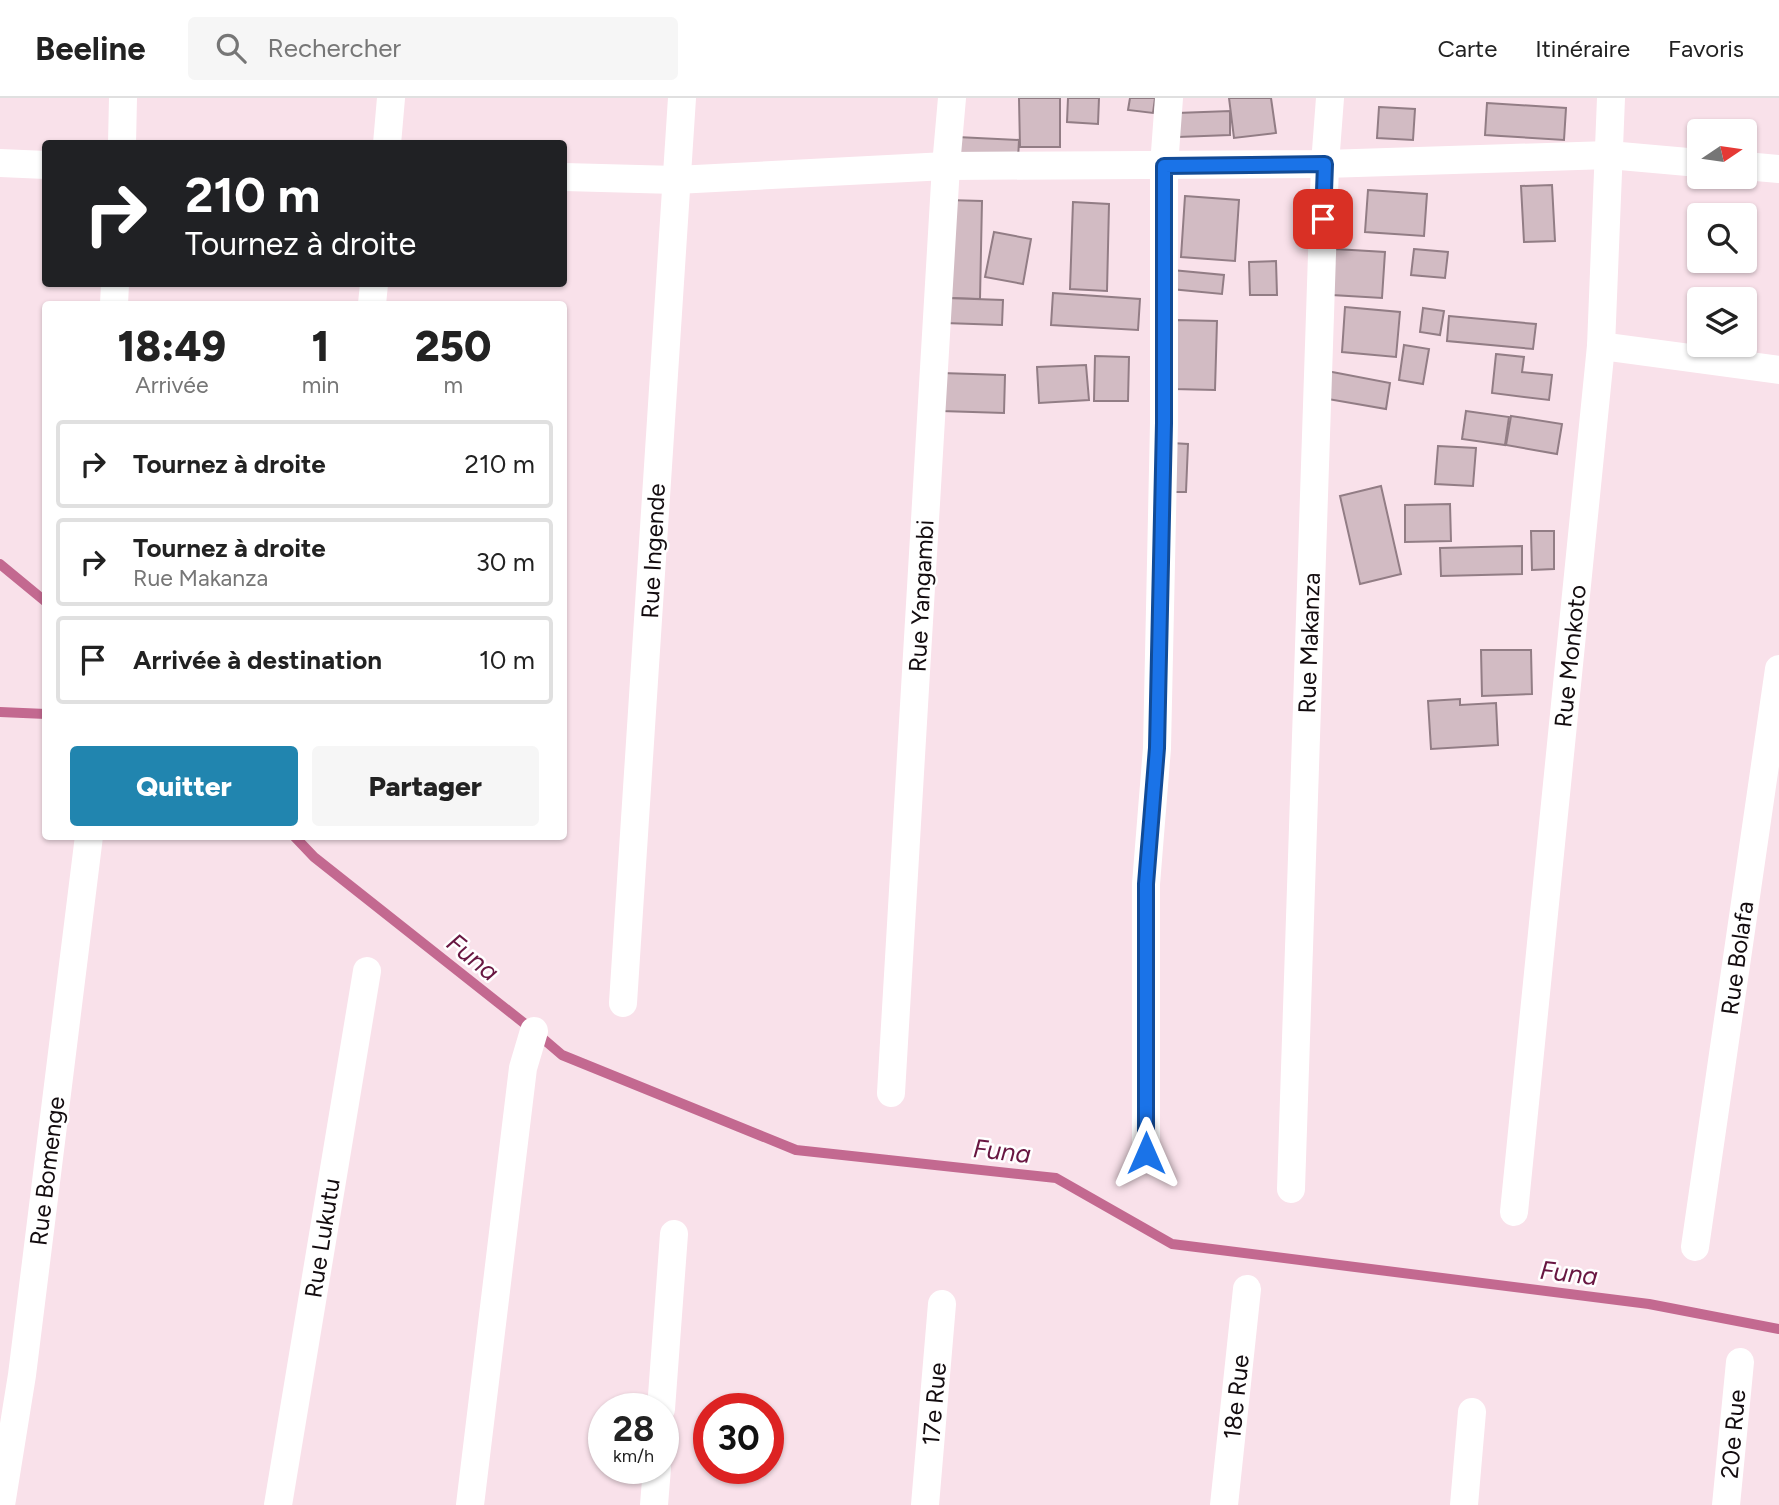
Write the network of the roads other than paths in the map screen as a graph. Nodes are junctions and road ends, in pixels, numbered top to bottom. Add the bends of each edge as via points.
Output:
1 (123, 98) edge
2 (391, 98) edge
3 (682, 98) edge
4 (952, 98) edge
5 (1168, 98) edge
6 (1330, 98) edge
7 (1611, 98) edge
8 (122, 140) edge
9 (387, 140) edge
10 (1609, 155) junction
11 (1687, 162) edge
12 (0, 163) edge
13 (1325, 164) junction
14 (42, 165) edge
15 (946, 166) junction
16 (1164, 166) junction
17 (1757, 167) edge
18 (1779, 169) edge
19 (567, 177) edge
20 (676, 180) junction
21 (1601, 346) junction
22 (1779, 369) edge
23 (1779, 669) edge
24 (89, 840) edge
25 (367, 971) dead end
26 (623, 1003) dead end
27 (534, 1031) dead end
28 (891, 1094) dead end
29 (1146, 1153) dead end
30 (1291, 1189) dead end
31 (1514, 1212) dead end
32 (674, 1234) dead end
33 (1695, 1247) dead end
34 (1247, 1289) dead end
35 (942, 1304) dead end
36 (1740, 1362) dead end
37 (662, 1393) edge
38 (1472, 1412) dead end
39 (656, 1484) edge
40 (1, 1505) edge
41 (278, 1505) edge
42 (470, 1505) edge
43 (654, 1505) edge
44 (925, 1505) edge
45 (1224, 1505) edge
46 (1464, 1505) edge
47 (1726, 1505) edge

1 - 8 street
2 - 9 street
3 - 20 street, Rue Ingende
4 - 15 street, Rue Yangambi
5 - 16 street
6 - 13 street, Rue Makanza
7 - 10 street, Rue Monkoto
10 - 11 street
10 - 13 street
10 - 21 street, Rue Monkoto
12 - 14 street
13 - 16 street
13 - 30 street, Rue Makanza
15 - 16 street
15 - 20 street
15 - 28 street, Rue Yangambi
16 - 29 street via 1157,734 1146,884
17 - 18 street
19 - 20 street
20 - 26 street, Rue Ingende
21 - 22 street
21 - 31 street, Rue Monkoto
23 - 33 street, Rue Bolafa
24 - 40 street, Rue Bomenge via 22,1375
25 - 41 street, Rue Lukutu
27 - 42 street via 523,1068
32 - 37 street
34 - 45 street, 18e Rue
35 - 44 street, 17e Rue
36 - 47 street, 20e Rue
38 - 46 street
39 - 43 street

